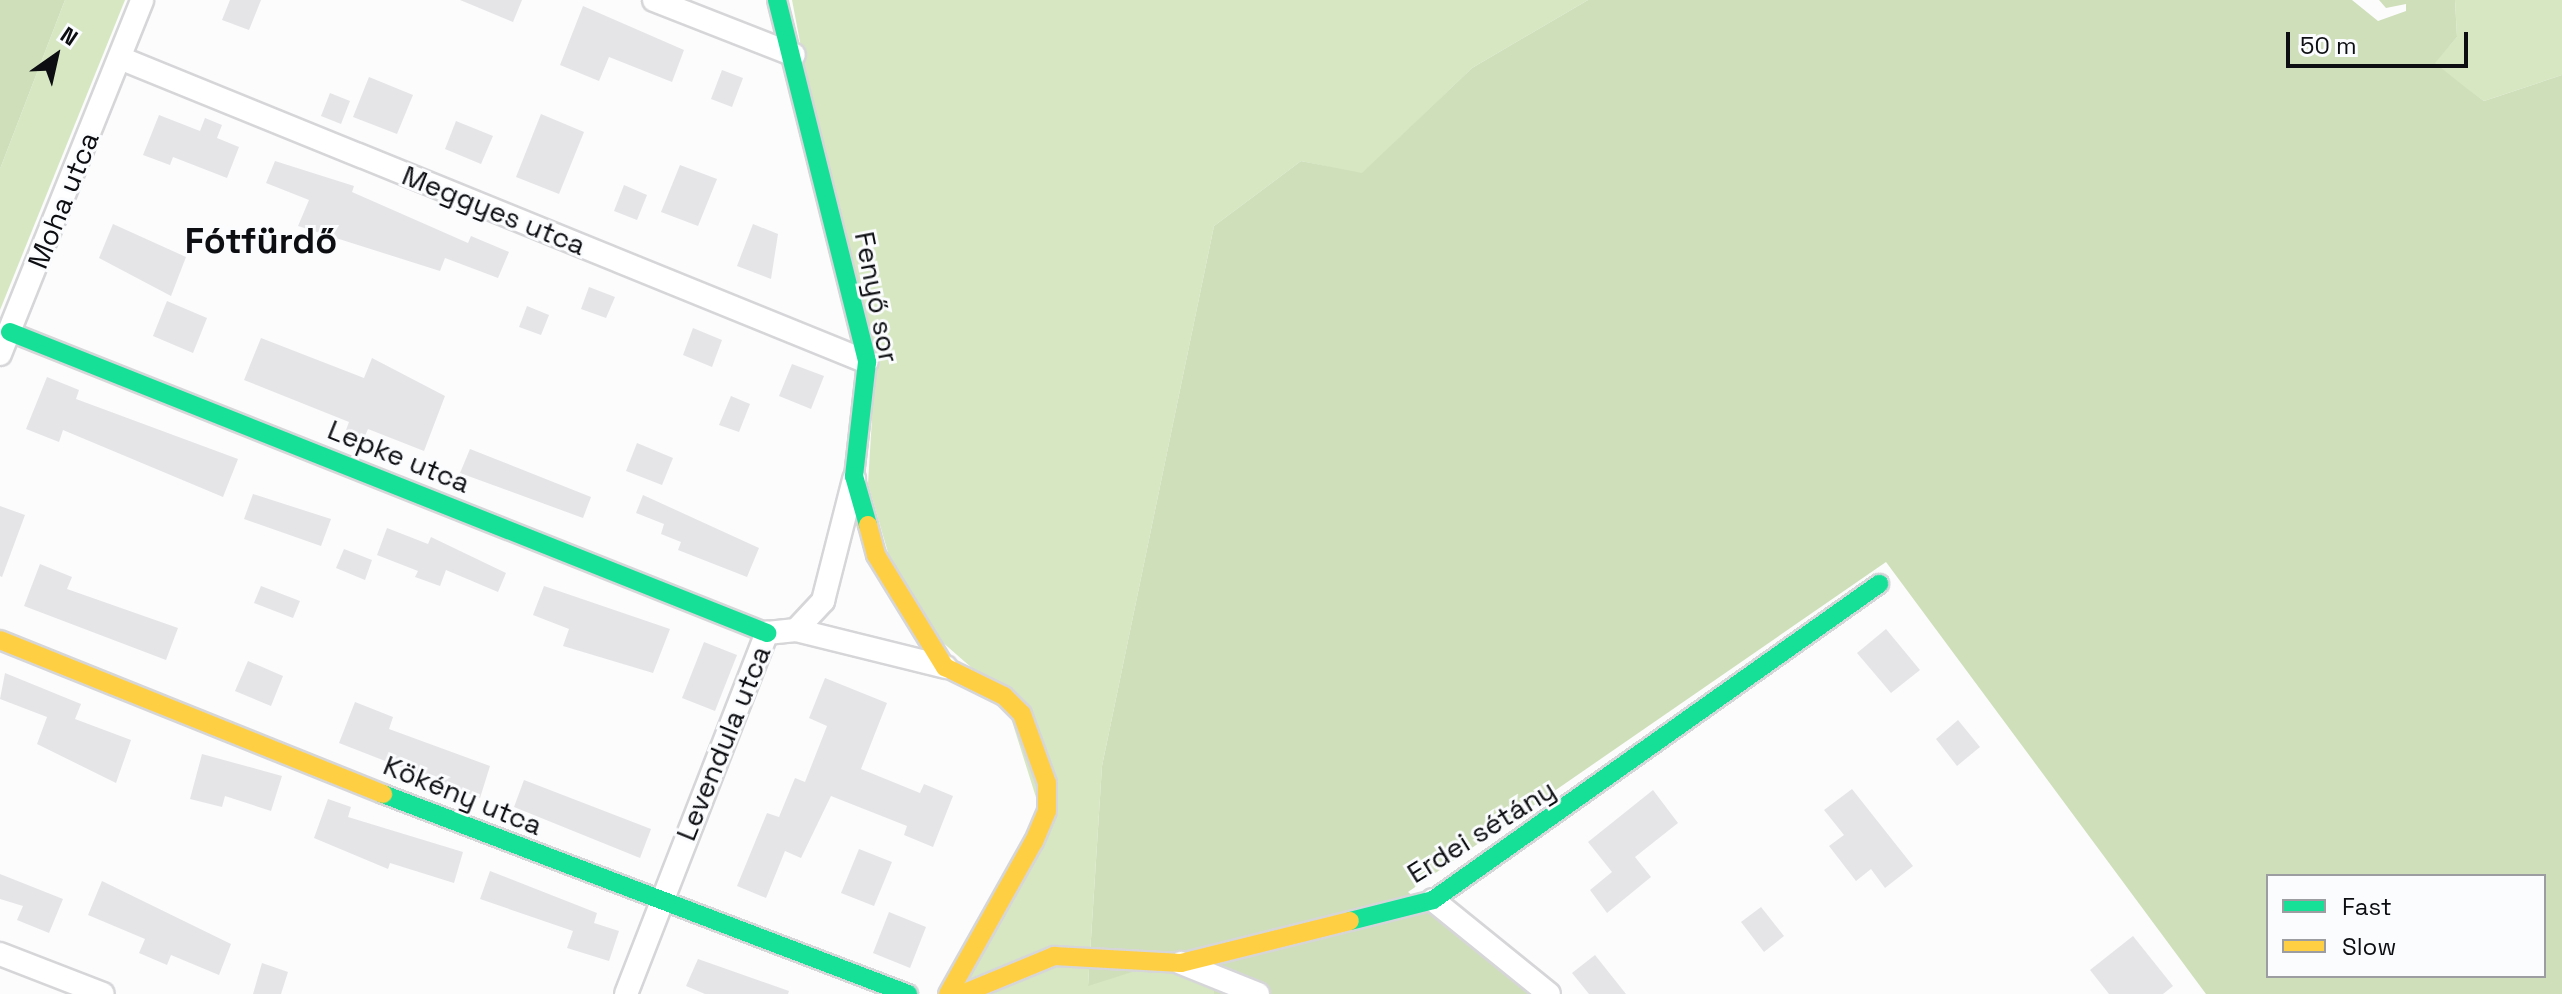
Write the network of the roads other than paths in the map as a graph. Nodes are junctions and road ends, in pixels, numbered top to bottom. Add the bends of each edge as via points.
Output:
1 (142, 0) edge
2 (654, 0) edge
3 (777, 0) edge
4 (794, 55) junction
5 (120, 58) junction
6 (10, 332) junction
7 (0, 354) edge
8 (867, 362) junction
9 (854, 476) junction
10 (1879, 584) dead end
11 (796, 630) junction
12 (767, 633) junction
13 (0, 640) edge
14 (945, 667) junction
15 (1433, 900) junction
16 (658, 904) junction
17 (0, 954) edge
18 (1181, 963) junction
19 (103, 994) edge
20 (626, 994) edge
21 (908, 994) edge
22 (948, 994) edge
23 (962, 994) edge
24 (1258, 994) edge
25 (1549, 994) edge

1 - 5 street, Moha utca
2 - 4 street
3 - 4 street, Fenyő sor
4 - 8 street, Fenyő sor
5 - 6 street, Moha utca
5 - 8 street, Meggyes utca
6 - 7 street, Moha utca
6 - 12 street, Lepke utca
8 - 9 street, Fenyő sor
9 - 11 street, Levendula utca via 823,601
9 - 14 street, Fenyő sor via 876,555
10 - 15 street, Erdei sétány
11 - 12 street, Levendula utca
11 - 14 street
12 - 16 street, Levendula utca
13 - 16 street, Kökény utca
14 - 22 street via 1004,696 1022,714 1047,783 1047,811 1034,841
15 - 18 street, Erdei sétány
15 - 25 street
16 - 20 street, Levendula utca
16 - 21 street, Kökény utca
17 - 19 street
18 - 23 street, Erdei sétány via 1054,956
18 - 24 street

